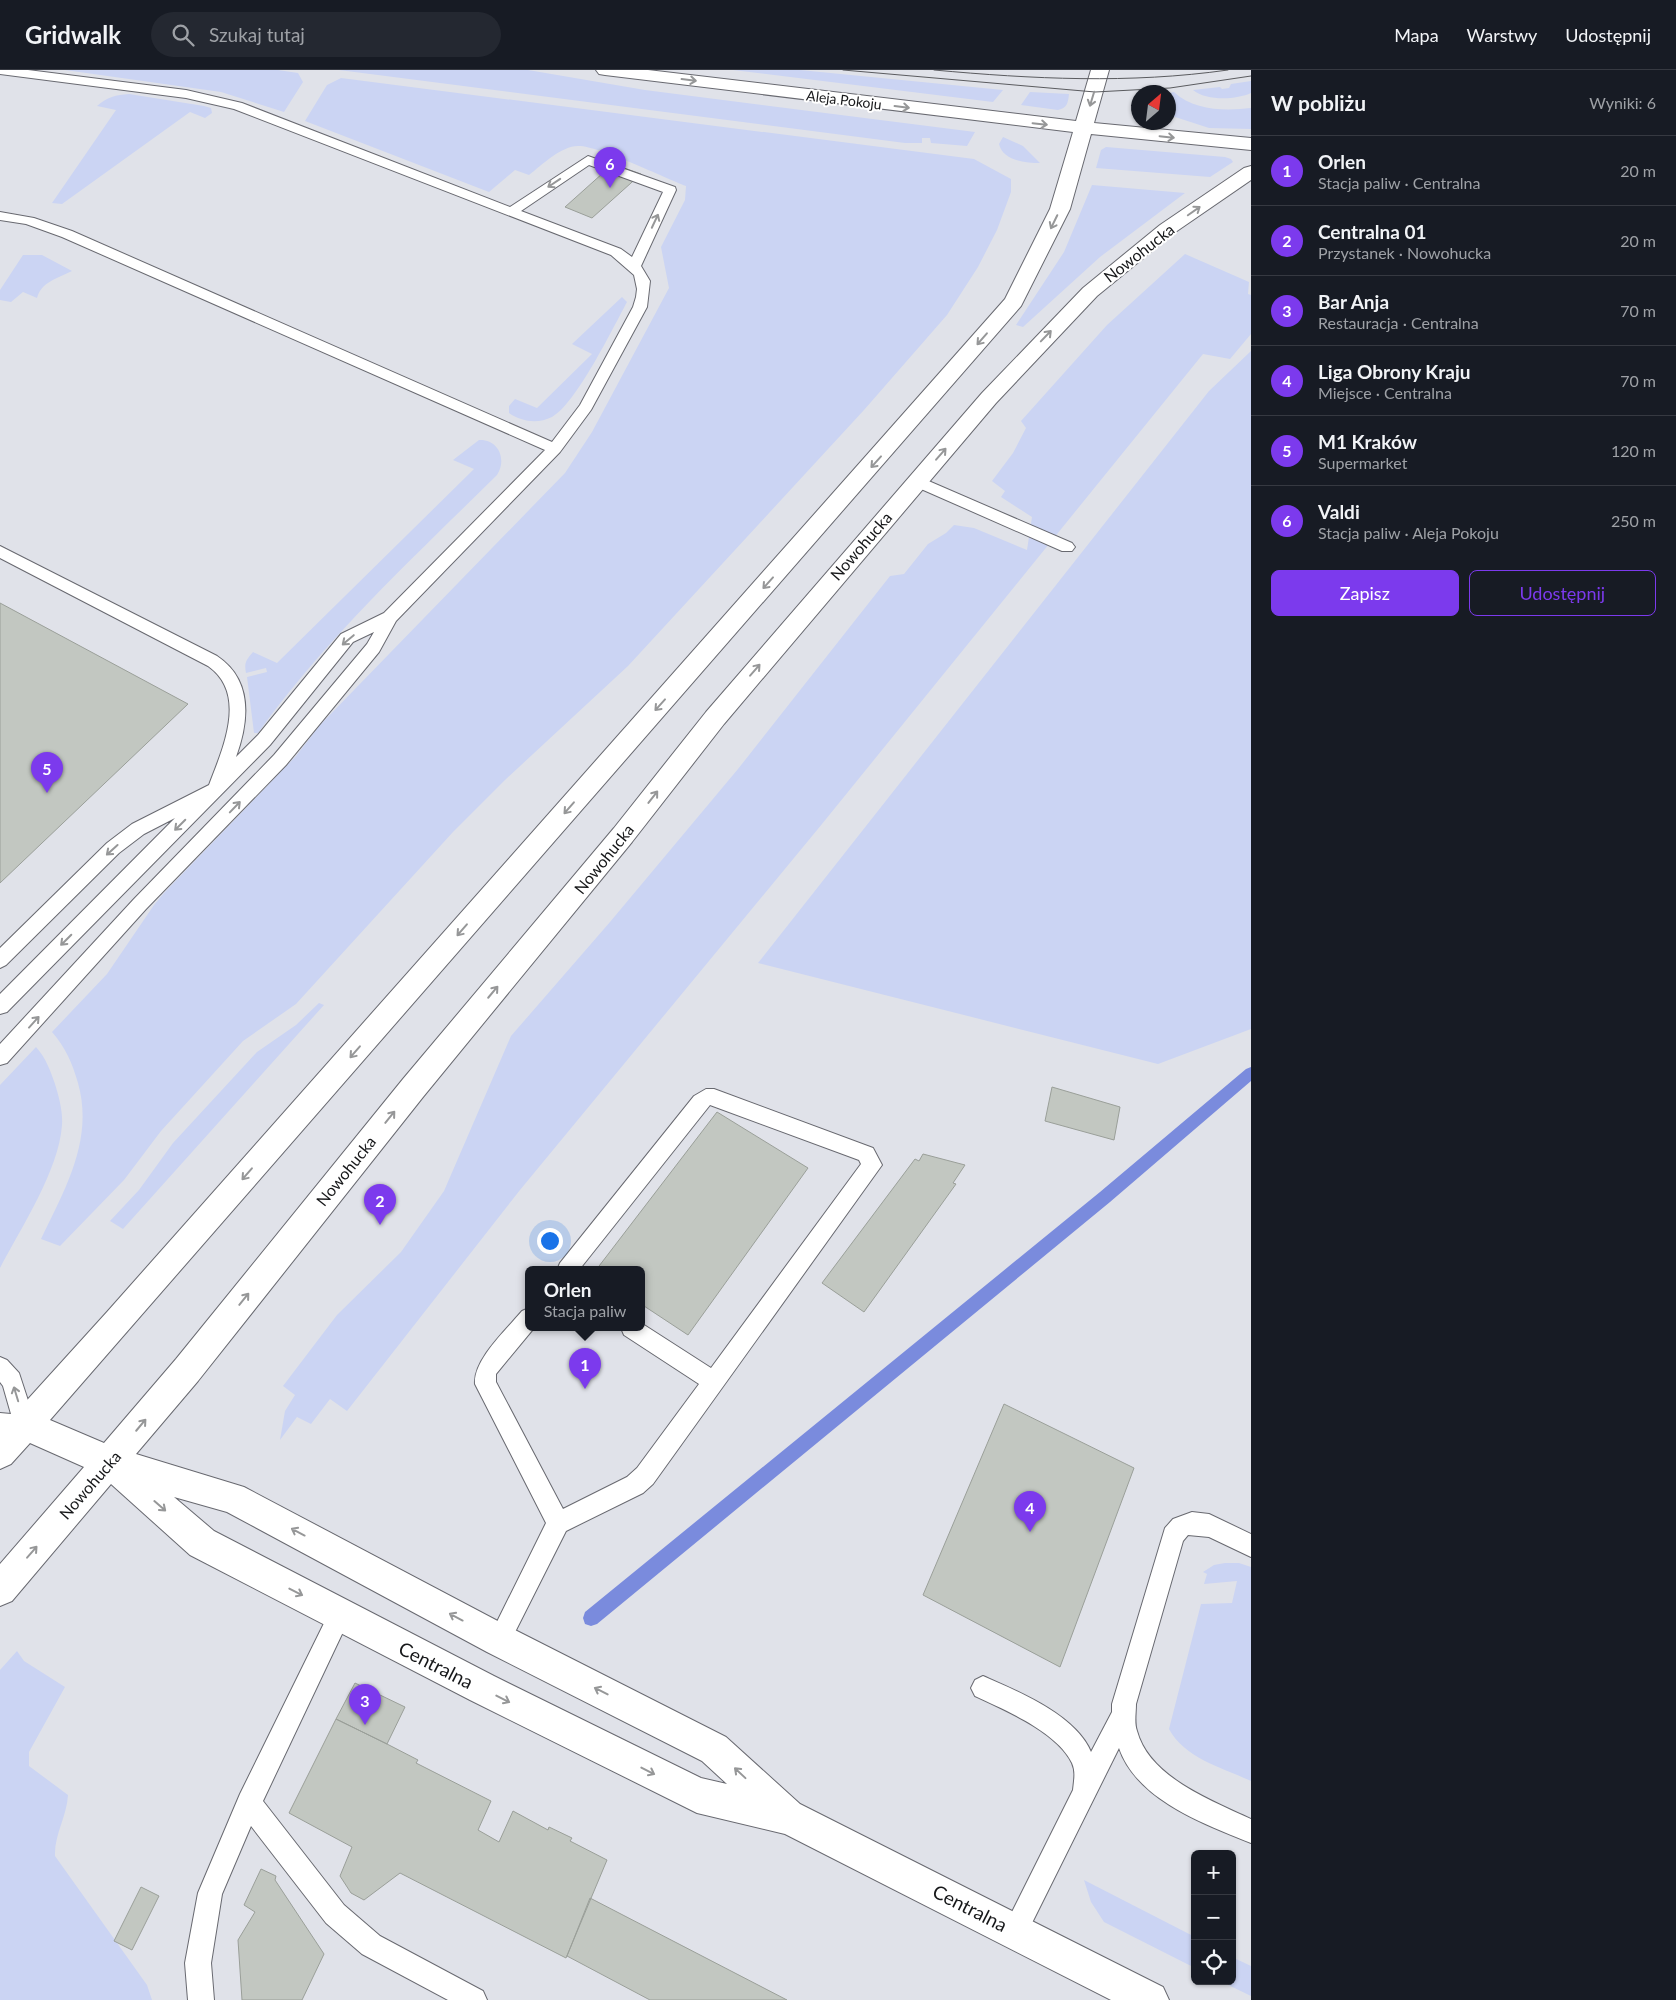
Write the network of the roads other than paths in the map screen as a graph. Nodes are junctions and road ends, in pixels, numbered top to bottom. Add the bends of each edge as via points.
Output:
1 (0, 70) edge
2 (605, 70) edge
3 (1100, 70) edge
4 (1083, 128) junction
5 (1251, 144) edge
6 (1251, 172) edge
7 (511, 212) junction
8 (0, 216) edge
9 (635, 265) junction
10 (555, 449) junction
11 (917, 481) junction
12 (1067, 547) dead end
13 (0, 551) edge
14 (390, 616) junction
15 (214, 791) junction
16 (0, 960) edge
17 (0, 1006) edge
18 (0, 1057) edge
19 (570, 1266) edge
20 (525, 1323) edge
21 (636, 1331) edge
22 (0, 1367) edge
23 (714, 1382) junction
24 (13, 1425) edge
25 (0, 1453) edge
26 (110, 1462) junction
27 (558, 1523) junction
28 (1251, 1546) edge
29 (0, 1589) edge
30 (340, 1615) junction
31 (499, 1640) junction
32 (983, 1688) dead end
33 (1122, 1720) junction
34 (1088, 1782) junction
35 (249, 1803) junction
36 (789, 1817) junction
37 (1251, 1831) edge
38 (1016, 1930) junction
39 (201, 2000) edge
40 (474, 2000) edge
41 (1150, 2000) edge

1 - 7 lane via 186,94 238,106
2 -> 4 main road, Aleja Pokoju
3 -> 4 main road
4 -> 5 main road, Aleja Pokoju
4 -> 24 main road via 1060,209 1014,302
11 -> 6 main road, Nowohucka via 1090,292 1168,229
7 - 9 lane via 616,252
9 -> 7 lane via 670,190 588,160
8 - 10 lane via 29,220 67,234
9 - 10 lane via 642,275 646,291 640,307 586,407
10 - 14 lane
11 - 12 lane
26 -> 11 main road, Nowohucka via 715,718
13 - 15 lane via 211,660 229,676 235,690 237,719
14 -> 15 lane via 347,638 264,740
18 -> 14 lane via 140,904 280,760 372,648
15 -> 16 lane via 145,826 113,848
15 -> 17 lane
19 - 23 lane via 706,1098 714,1097 866,1154 872,1165
20 - 27 lane via 489,1367 485,1375 486,1384
21 - 23 lane
24 -> 22 lane via 12,1380
23 - 27 lane via 640,1482
24 - 25 main road
24 - 26 main road, Centralna
29 -> 26 main road, Nowohucka
26 -> 30 main road, Centralna via 202,1543
31 -> 26 main road, Centralna via 233,1498
27 - 31 lane
28 - 33 lane via 1193,1522 1182,1525 1173,1536
30 - 35 lane
30 -> 36 main road, Centralna via 697,1795
36 -> 31 main road, Centralna via 714,1749
32 - 34 lane via 1036,1715 1063,1734 1082,1760
33 - 34 lane
33 - 37 lane via 1126,1738 1156,1781 1180,1797
34 - 38 lane
35 - 39 lane via 210,1893 198,1963
35 - 40 lane via 336,1914 371,1945
36 - 38 main road, Centralna
38 - 41 main road, Centralna

